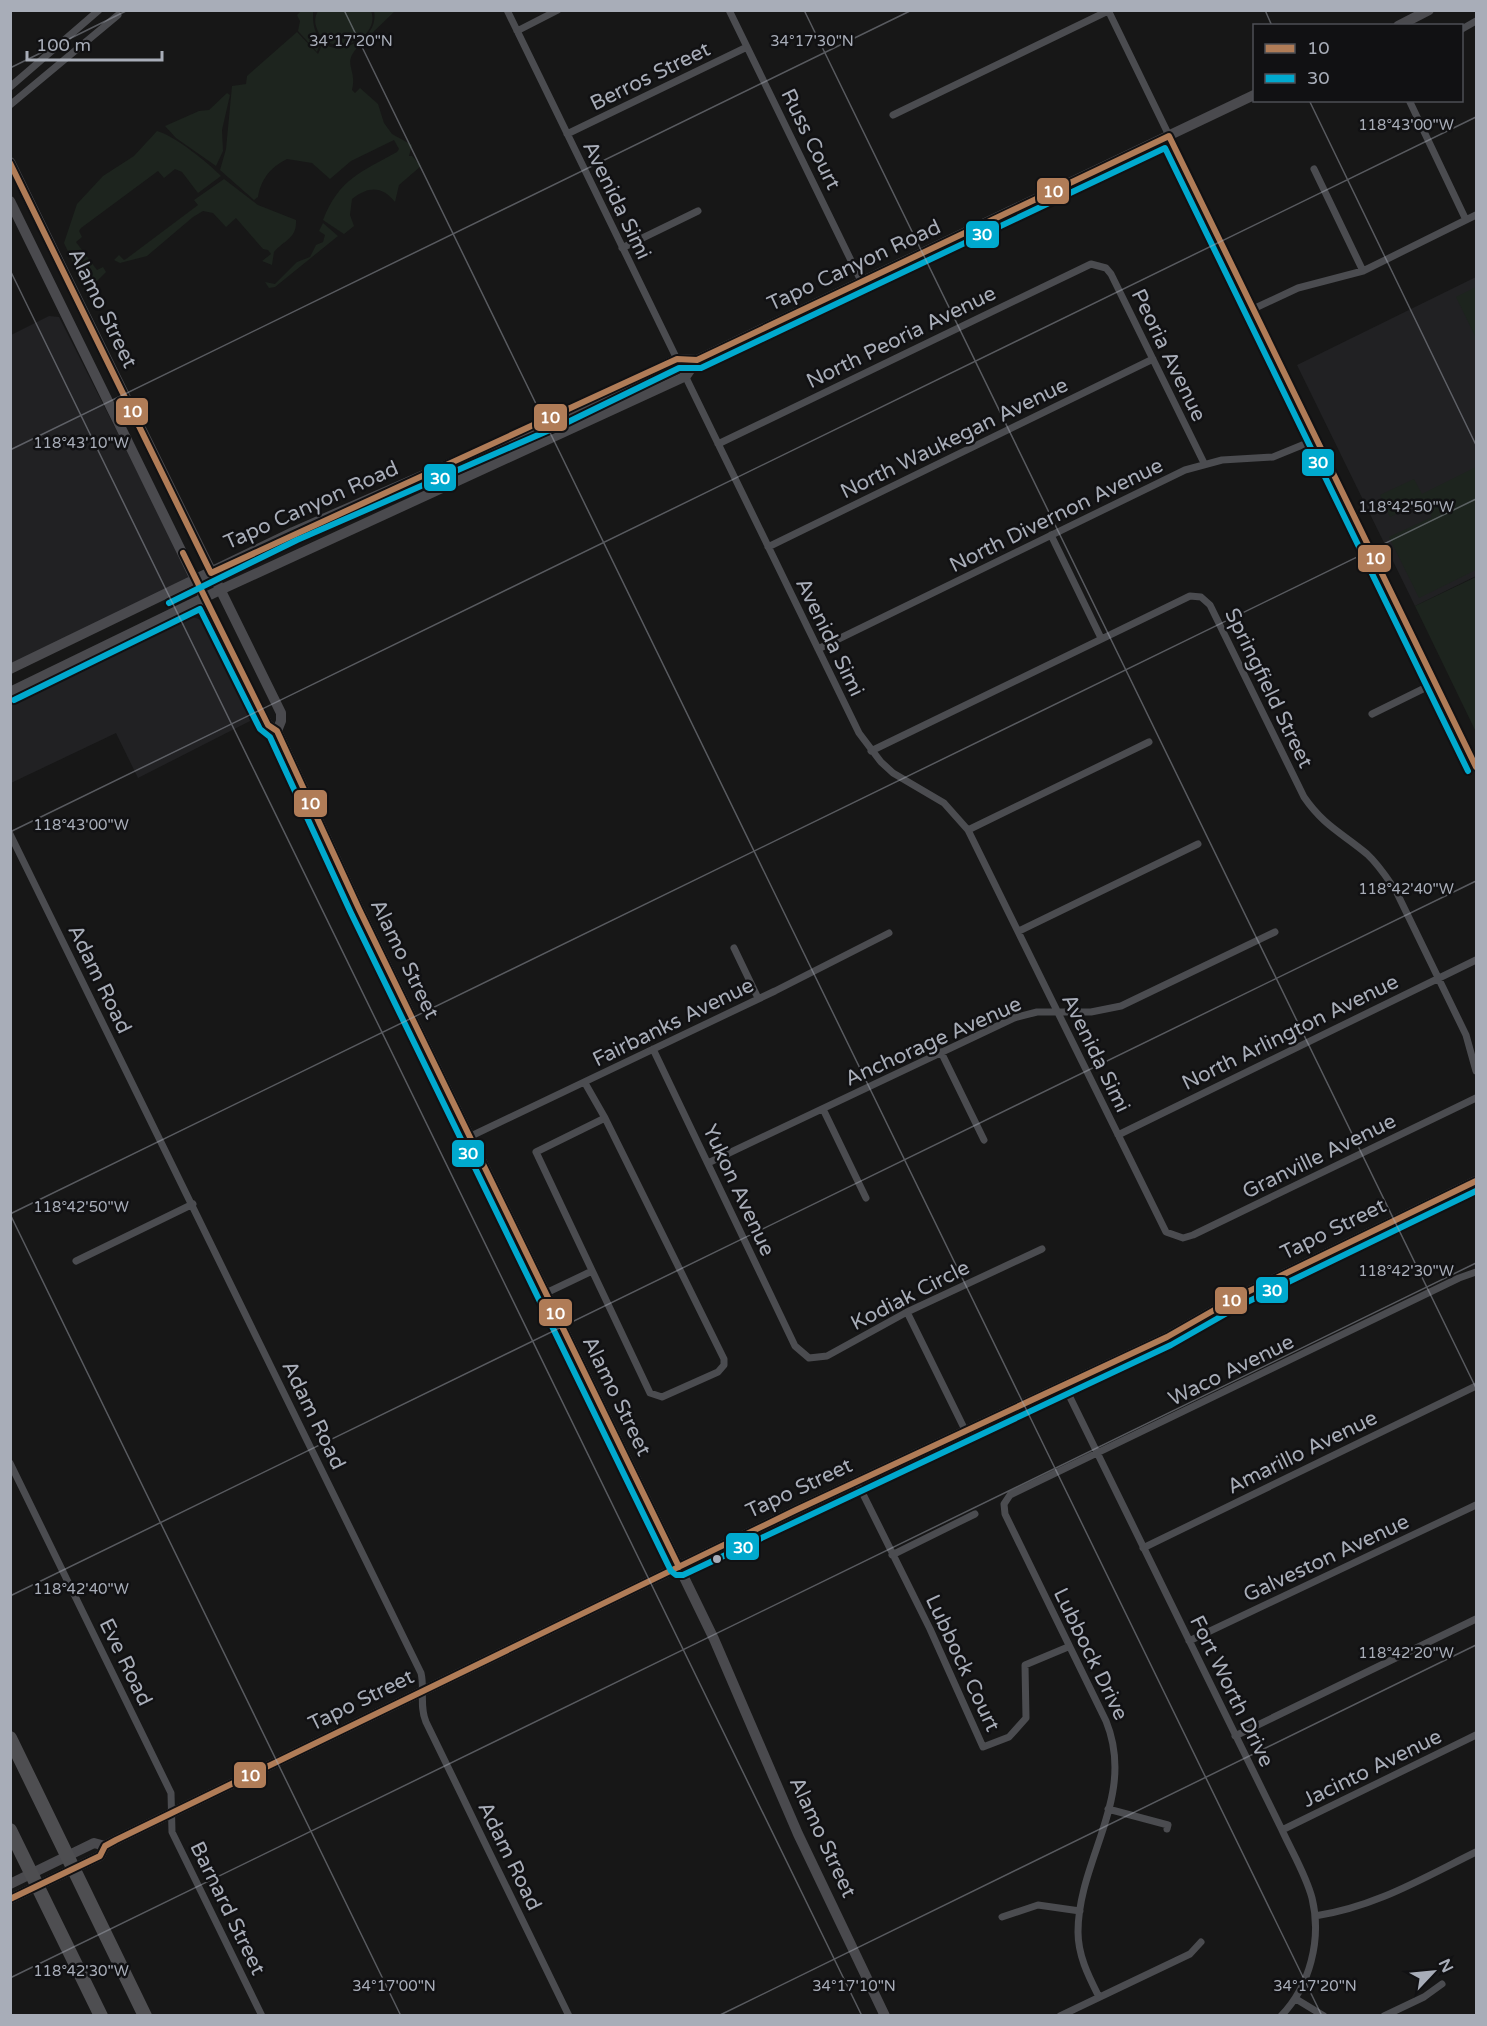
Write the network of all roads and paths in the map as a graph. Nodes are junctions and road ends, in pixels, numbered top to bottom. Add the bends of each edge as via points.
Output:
1 (99, 10) edge
2 (507, 10) edge
3 (558, 10) edge
4 (729, 10) edge
5 (1429, 10) edge
6 (1108, 11) edge
7 (118, 15) dead end
8 (1402, 24) edge
9 (517, 31) junction
10 (747, 47) junction
11 (10, 87) edge
12 (1253, 94) edge
13 (1410, 102) edge
14 (10, 105) edge
15 (893, 115) dead end
16 (567, 134) junction
17 (1169, 136) junction
18 (10, 162) edge
19 (1314, 169) dead end
20 (10, 201) edge
21 (698, 211) dead end
22 (1476, 215) edge
23 (1466, 220) junction
24 (622, 248) junction
25 (1099, 266) joint
26 (1363, 270) junction
27 (862, 283) junction
28 (1253, 309) junction
29 (677, 359) junction
30 (1153, 359) junction
31 (697, 360) junction
32 (686, 376) junction
33 (1317, 439) junction
34 (718, 444) junction
35 (1204, 464) junction
36 (1051, 535) junction
37 (768, 547) junction
38 (211, 573) junction
39 (196, 580) junction
40 (220, 590) junction
41 (204, 597) junction
42 (1101, 638) junction
43 (818, 649) junction
44 (10, 669) edge
45 (1435, 683) junction
46 (10, 692) edge
47 (1372, 714) dead end
48 (277, 731) junction
49 (1149, 742) dead end
50 (871, 751) junction
51 (1476, 767) edge
52 (968, 830) junction
53 (10, 834) edge
54 (1198, 843) dead end
55 (1019, 931) junction
56 (1275, 932) dead end
57 (889, 933) dead end
58 (734, 948) dead end
59 (1476, 960) edge
60 (1438, 979) junction
61 (758, 998) junction
62 (1058, 1012) junction
63 (653, 1049) junction
64 (941, 1052) junction
65 (1476, 1071) edge
66 (585, 1083) junction
67 (1476, 1098) edge
68 (823, 1109) junction
69 (605, 1118) junction
70 (1118, 1135) junction
71 (469, 1137) junction
72 (984, 1140) dead end
73 (708, 1163) junction
74 (1476, 1180) edge
75 (866, 1198) dead end
76 (193, 1204) junction
77 (1174, 1236) joint
78 (1042, 1248) dead end
79 (76, 1261) dead end
80 (592, 1270) junction
81 (1476, 1272) edge
82 (546, 1293) junction
83 (908, 1312) junction
84 (795, 1347) joint
85 (1064, 1385) junction
86 (1476, 1386) edge
87 (966, 1432) junction
88 (1096, 1453) junction
89 (10, 1463) edge
90 (857, 1482) junction
91 (1004, 1504) joint
92 (1476, 1505) edge
93 (975, 1514) dead end
94 (1143, 1548) junction
95 (892, 1555) junction
96 (679, 1567) junction
97 (1476, 1619) edge
98 (1189, 1641) junction
99 (1068, 1647) junction
100 (423, 1691) junction
101 (1476, 1735) edge
102 (1235, 1736) junction
103 (10, 1738) edge
104 (1108, 1809) junction
105 (171, 1814) junction
106 (1167, 1829) dead end
107 (10, 1830) edge
108 (1282, 1830) junction
109 (105, 1846) junction
110 (1476, 1852) edge
111 (10, 1884) edge
112 (10, 1899) edge
113 (1080, 1911) junction
114 (1315, 1916) junction
115 (1002, 1917) dead end
116 (1201, 1942) dead end
117 (1442, 1984) dead end
118 (1099, 1997) junction
119 (1296, 1999) junction
120 (101, 2016) edge
121 (145, 2016) edge
122 (262, 2016) edge
123 (569, 2016) edge
124 (885, 2016) edge
125 (1060, 2016) edge
126 (1281, 2016) edge
127 (1324, 2016) edge
128 (1384, 2016) edge

1 - 11 street
2 - 9 street, Avenida Simi
3 - 9 street
4 - 10 street, Russ Court
5 - 8 main road
6 - 15 street
6 - 17 street
7 - 14 street
9 - 16 street, Avenida Simi
10 - 16 street, Berros Street
10 - 27 street, Russ Court
12 - 17 main road, Tapo Canyon Road
13 - 23 street
16 - 24 street, Avenida Simi
17 - 27 main road, Tapo Canyon Road
17 - 28 street
18 - 38 main road, Alamo Street
19 - 26 street
20 - 39 main road, Alamo Street
21 - 24 street
22 - 23 street
23 - 26 street
24 - 29 street, Avenida Simi
25 - 30 street, Peoria Avenue via 1111,274
25 - 34 street, North Peoria Avenue via 1082,267
26 - 28 street via 1298,288
27 - 31 main road, Tapo Canyon Road
28 - 33 street
29 - 31 main road, Tapo Canyon Road
29 - 32 street, Avenida Simi
29 - 38 main road, Tapo Canyon Road via 564,414 293,532
30 - 35 street, Peoria Avenue
30 - 37 street, North Waukegan Avenue
31 - 32 main road
32 - 34 street, Avenida Simi
32 - 40 main road, Tapo Canyon Road
33 - 35 street, North Divernon Avenue via 1273,457
33 - 45 street
34 - 37 street, Avenida Simi
35 - 36 street, North Divernon Avenue
36 - 42 street
36 - 43 street, North Divernon Avenue
37 - 43 street, Avenida Simi
38 - 39 main road, Tapo Canyon Road
38 - 40 main road, Alamo Street
39 - 41 main road, Alamo Street
39 - 44 main road, Tapo Canyon Road
40 - 41 main road, Tapo Canyon Road
40 - 48 main road, Alamo Street via 280,713
41 - 46 main road, Tapo Canyon Road
41 - 48 main road, Alamo Street via 268,725
42 - 50 street, Springfield Street
42 - 60 street, Springfield Street via 1190,596 1206,601 1304,797 1325,823 1384,873
43 - 50 street, Avenida Simi
45 - 47 street
45 - 51 street
48 - 71 main road, Alamo Street
49 - 52 street
50 - 52 street, Avenida Simi via 893,773 944,803
52 - 55 street, Avenida Simi
53 - 76 street, Adam Road
54 - 55 street
55 - 62 street, Avenida Simi
56 - 62 street, Anchorage Avenue via 1121,1006 1091,1012
57 - 61 street, Fairbanks Avenue
58 - 61 street
59 - 60 street, North Arlington Avenue
60 - 65 street, Springfield Street via 1466,1035
60 - 70 street, North Arlington Avenue
61 - 63 street, Fairbanks Avenue
62 - 64 street, Anchorage Avenue via 1014,1017
62 - 70 street, Avenida Simi
63 - 66 street, Fairbanks Avenue
63 - 73 street, Yukon Avenue
64 - 68 street, Anchorage Avenue
64 - 72 street
66 - 69 street
66 - 71 street, Fairbanks Avenue
67 - 77 street, Granville Avenue via 1193,1235
68 - 73 street, Anchorage Avenue
68 - 75 street
69 - 80 street via 536,1152
69 - 80 street via 724,1365 662,1396 650,1393
70 - 77 street, Avenida Simi via 1161,1224
71 - 82 main road, Alamo Street
73 - 84 street, Yukon Avenue
74 - 85 main road, Tapo Street
76 - 79 street
76 - 100 street, Adam Road via 420,1673
78 - 83 street, Kodiak Circle
80 - 82 street
81 - 88 street, Waco Avenue
82 - 96 main road, Alamo Street
83 - 84 street, Kodiak Circle via 827,1356 809,1358
83 - 87 street
85 - 87 main road, Tapo Street
85 - 88 street, Fort Worth Drive
86 - 94 street, Amarillo Avenue
87 - 90 main road, Tapo Street
88 - 91 street, Waco Avenue via 1010,1495
88 - 94 street, Fort Worth Drive
89 - 105 street, Eve Road via 171,1793
90 - 95 street, Lubbock Court
90 - 96 main road, Tapo Street
91 - 99 street, Lubbock Drive via 1005,1514
92 - 98 street, Galveston Avenue
93 - 95 street
94 - 98 street, Fort Worth Drive
95 - 99 street, Lubbock Court via 983,1747 1009,1737 1026,1718 1024,1665
96 - 100 main road, Tapo Street
96 - 124 main road, Alamo Street via 798,1834
97 - 102 street
98 - 102 street, Fort Worth Drive
99 - 104 street, Lubbock Drive via 1111,1732 1116,1768
100 - 105 main road, Tapo Street
100 - 123 street, Adam Road via 421,1710 426,1722
101 - 108 street, Jacinto Avenue
102 - 108 street, Fort Worth Drive
103 - 121 highway
104 - 106 street via 1168,1825
104 - 113 street, Lubbock Drive
105 - 109 main road, Tapo Street
105 - 122 street, Barnard Street via 172,1832
107 - 120 highway
108 - 114 street, Fort Worth Drive via 1307,1884
109 - 111 main road, Tapo Street via 94,1843
109 - 112 main road, Tapo Street via 100,1856
110 - 114 street via 1372,1903
113 - 115 street via 1038,1905
113 - 118 street, Lubbock Drive via 1081,1953
114 - 119 street, Fort Worth Drive via 1312,1962
116 - 118 street via 1190,1954
117 - 128 street
118 - 125 street
119 - 126 street, Fort Worth Drive
119 - 127 street

